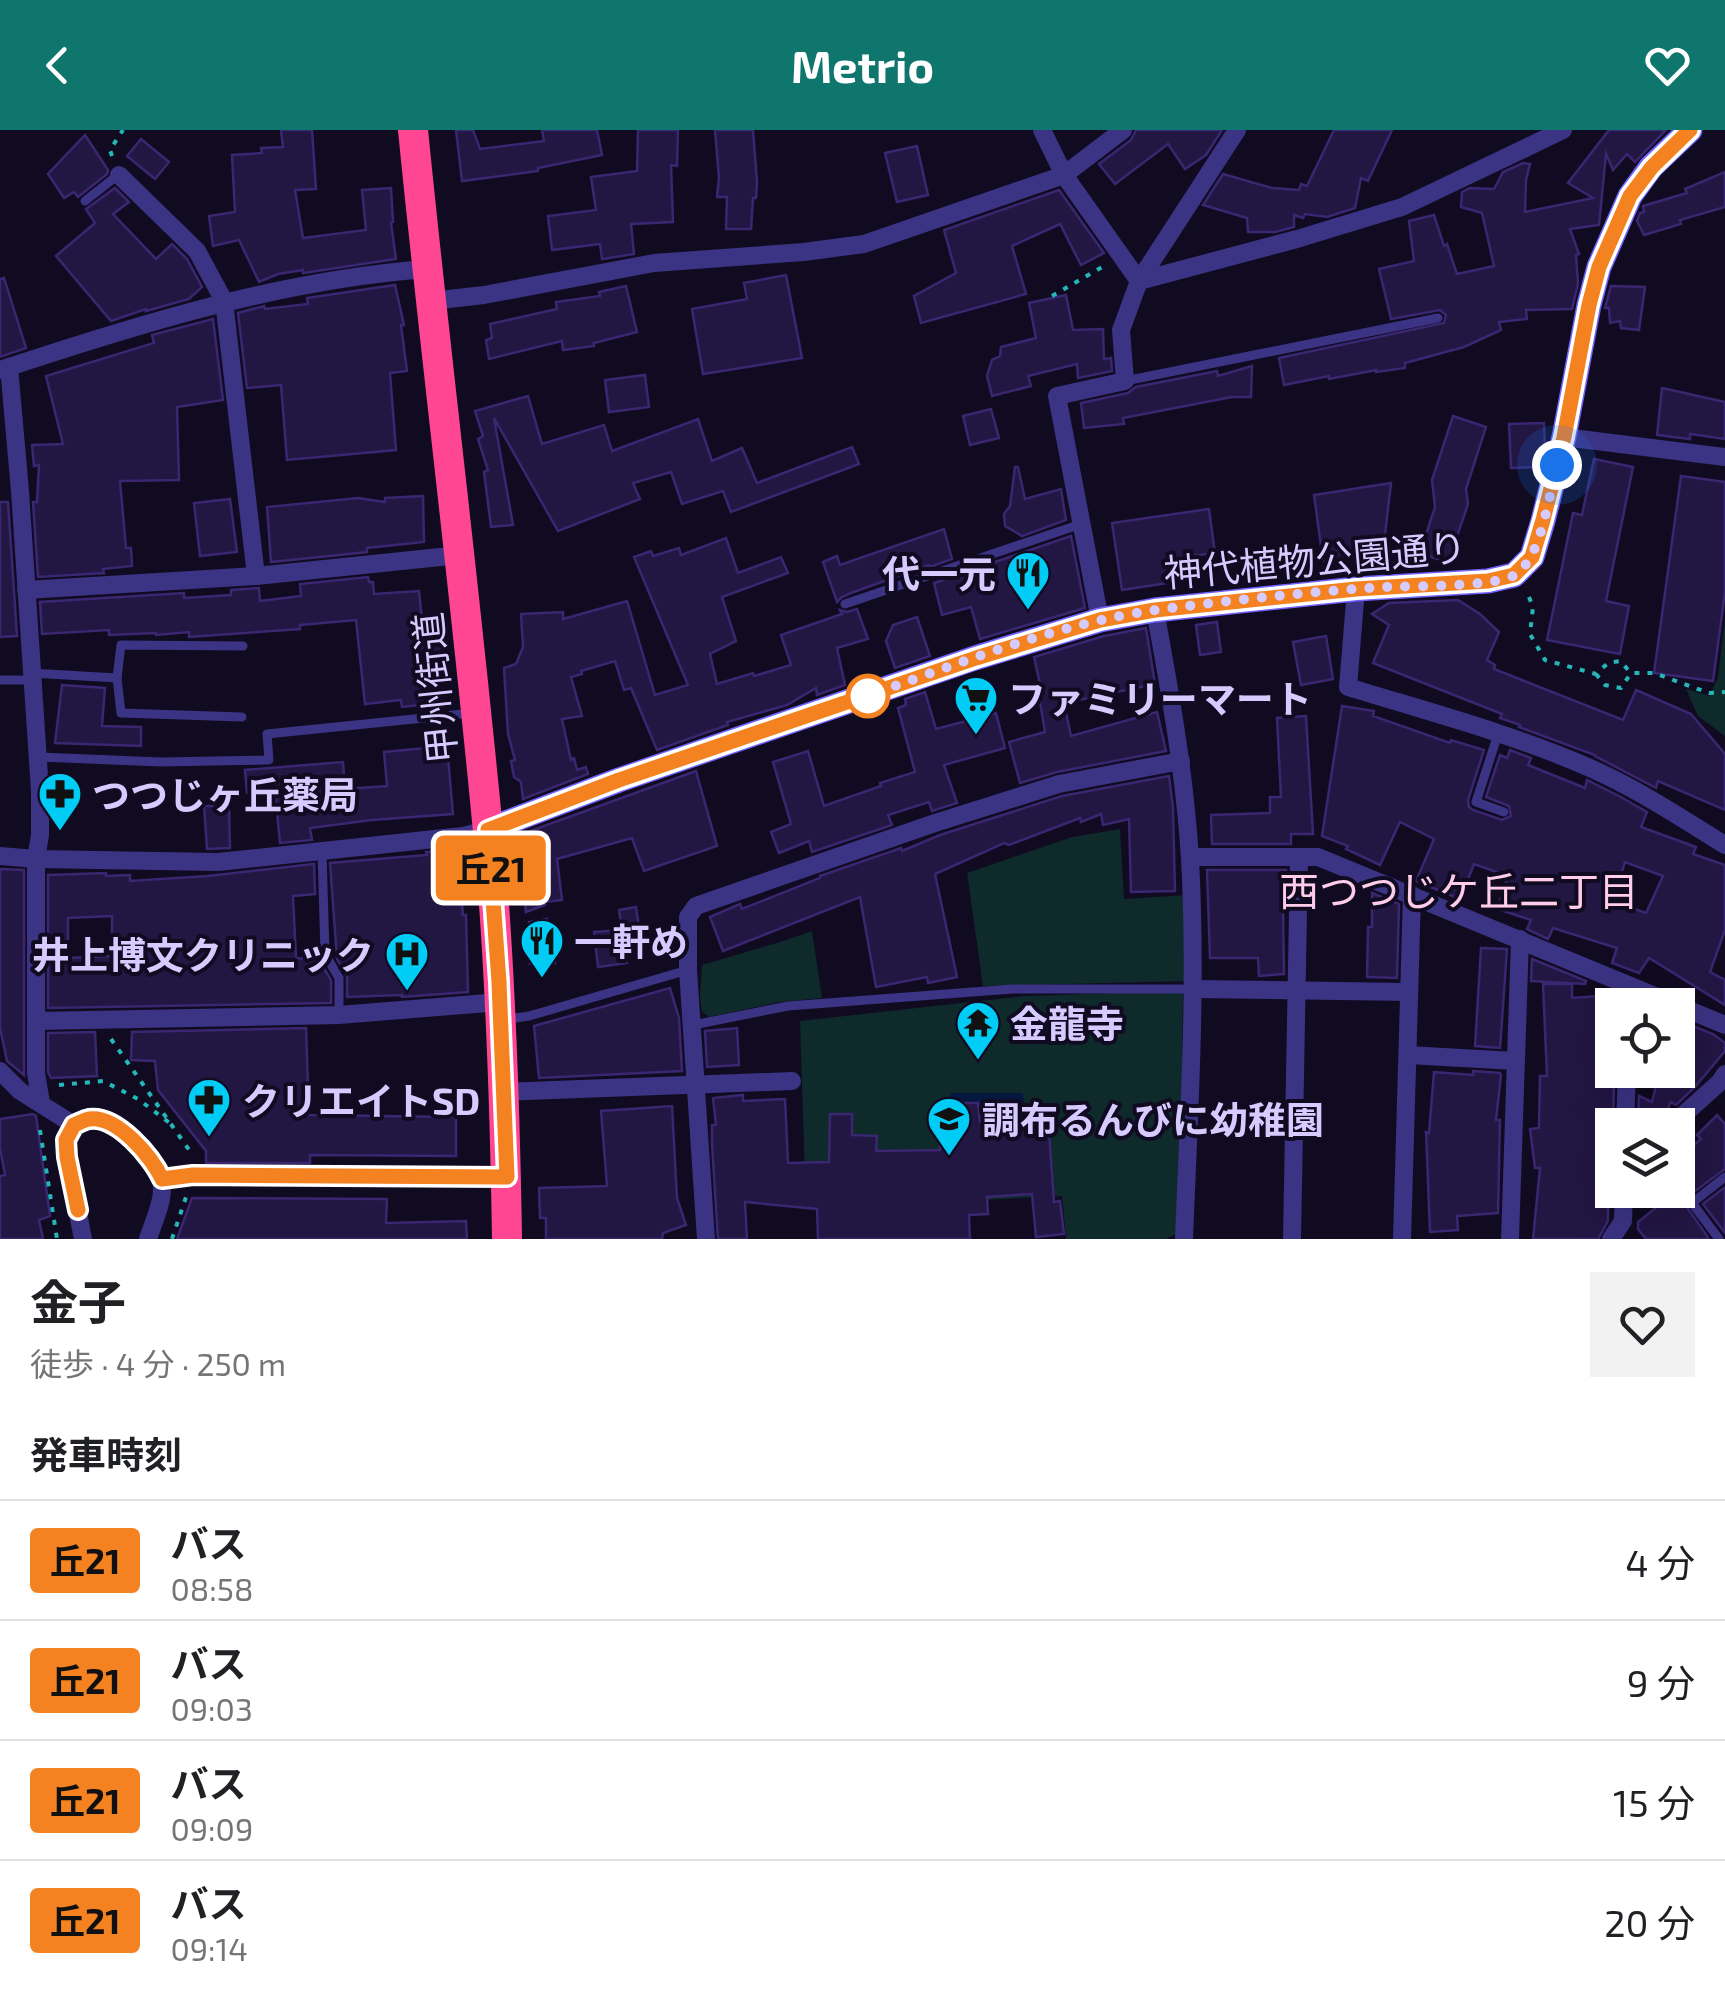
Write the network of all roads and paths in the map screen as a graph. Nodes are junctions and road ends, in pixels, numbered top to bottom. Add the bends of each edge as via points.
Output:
1 (123, 130) edge
2 (413, 130) edge
3 (1042, 130) edge
4 (1123, 130) edge
5 (1238, 130) edge
6 (1563, 130) edge
7 (1690, 130) edge
8 (119, 175) junction
9 (1064, 175) junction
10 (85, 201) dead end
11 (1121, 256) junction
12 (427, 268) junction
13 (1139, 281) junction
14 (1052, 296) dead end
15 (224, 302) junction
16 (431, 302) junction
17 (1438, 318) dead end
18 (4, 369) edge
19 (1125, 381) junction
20 (1564, 437) junction
21 (1725, 457) edge
22 (1082, 524) junction
23 (460, 555) junction
24 (256, 576) junction
25 (1356, 589) junction
26 (26, 590) junction
27 (1529, 596) dead end
28 (845, 604) dead end
29 (1155, 610) junction
30 (1100, 620) junction
31 (243, 646) dead end
32 (1596, 674) junction
33 (1630, 674) junction
34 (31, 676) junction
35 (117, 678) junction
36 (0, 680) edge
37 (1725, 692) edge
38 (476, 712) junction
39 (242, 718) dead end
40 (1498, 734) junction
41 (38, 757) junction
42 (1181, 760) junction
43 (1504, 812) dead end
44 (488, 830) junction
45 (1725, 844) edge
46 (322, 852) junction
47 (0, 856) edge
48 (1190, 857) junction
49 (1299, 857) junction
50 (36, 859) junction
51 (1412, 894) junction
52 (1520, 939) junction
53 (688, 970) junction
54 (1630, 985) joint
55 (1194, 989) junction
56 (1296, 990) junction
57 (1409, 992) junction
58 (500, 1011) junction
59 (339, 1015) junction
60 (96, 1020) junction
61 (36, 1021) junction
62 (693, 1025) junction
63 (1725, 1025) edge
64 (1408, 1055) junction
65 (1514, 1060) junction
66 (0, 1070) edge
67 (1725, 1074) edge
68 (792, 1081) dead end
69 (697, 1086) junction
70 (504, 1092) junction
71 (46, 1101) junction
72 (1691, 1108) edge
73 (74, 1125) junction
74 (40, 1130) dead end
75 (507, 1177) junction
76 (1725, 1178) edge
77 (162, 1179) junction
78 (1623, 1208) edge
79 (56, 1239) edge
80 (83, 1239) edge
81 (148, 1239) edge
82 (507, 1239) edge
83 (706, 1239) edge
84 (1184, 1239) edge
85 (1292, 1239) edge
86 (1402, 1239) edge
87 (1510, 1239) edge
88 (1612, 1239) edge
89 (1719, 1239) edge

1 - 8 path via 110,150
2 - 12 highway, 甲州街道
3 - 9 street
4 - 9 street
5 - 13 street
6 - 13 street via 1402,206
7 - 20 street, 神代植物公園通り via 1630,196 1599,267
8 - 10 lane
8 - 15 street via 197,251
9 - 11 street
9 - 16 street via 864,244 654,263
11 - 13 street
11 - 14 path
12 - 15 street
12 - 16 highway, 甲州街道
13 - 19 street via 1121,330
15 - 18 street
15 - 24 street
16 - 23 highway, 甲州街道
17 - 19 lane
18 - 26 street
19 - 22 street via 1056,396
20 - 21 street
20 - 25 street, 神代植物公園通り via 1532,557 1514,575
22 - 28 lane
22 - 30 street
23 - 24 street
23 - 38 highway, 甲州街道
24 - 26 street
25 - 29 street, 神代植物公園通り
25 - 40 street via 1348,686
26 - 34 street
27 - 32 path via 1530,634 1545,660
29 - 30 street, 神代植物公園通り
29 - 42 street
30 - 44 street, 神代植物公園通り
31 - 35 lane via 120,645
32 - 33 path via 1620,661
32 - 33 path via 1605,685 1621,688
33 - 37 path via 1654,673
34 - 35 lane
34 - 36 lane
34 - 41 street
35 - 39 lane via 121,713
38 - 41 lane via 266,734 269,760
38 - 44 highway, 甲州街道
40 - 43 lane via 1476,802
40 - 45 street via 1591,769
41 - 50 street
42 - 48 street
42 - 53 street via 1059,784 696,906 688,917
44 - 46 street
44 - 58 highway, 甲州街道
46 - 50 street via 218,862
46 - 59 lane via 326,954 339,978
47 - 50 street
48 - 49 street
48 - 55 street
49 - 51 street via 1318,857
49 - 56 street
50 - 61 street
51 - 52 street
51 - 57 street
52 - 54 street
52 - 65 street
53 - 58 lane via 529,1016
53 - 62 street
54 - 63 street
55 - 56 street
55 - 62 lane via 994,990 788,1006
55 - 84 street
56 - 57 street
56 - 85 street
57 - 64 street
58 - 59 street
58 - 70 highway, 甲州街道
59 - 60 street
60 - 61 street
60 - 71 path via 175,1127 103,1081 60,1084
61 - 71 street via 36,1072
62 - 69 street
64 - 65 street
64 - 86 street
65 - 87 street
66 - 71 street via 20,1091
67 - 72 street
68 - 69 street
69 - 70 street
69 - 83 street
70 - 75 highway, 甲州街道
71 - 73 street
73 - 77 street via 99,1120 129,1136
73 - 80 street via 67,1157
74 - 79 path
75 - 77 street
75 - 82 highway, 甲州街道
76 - 89 lane via 1692,1204
77 - 81 street
78 - 88 street

